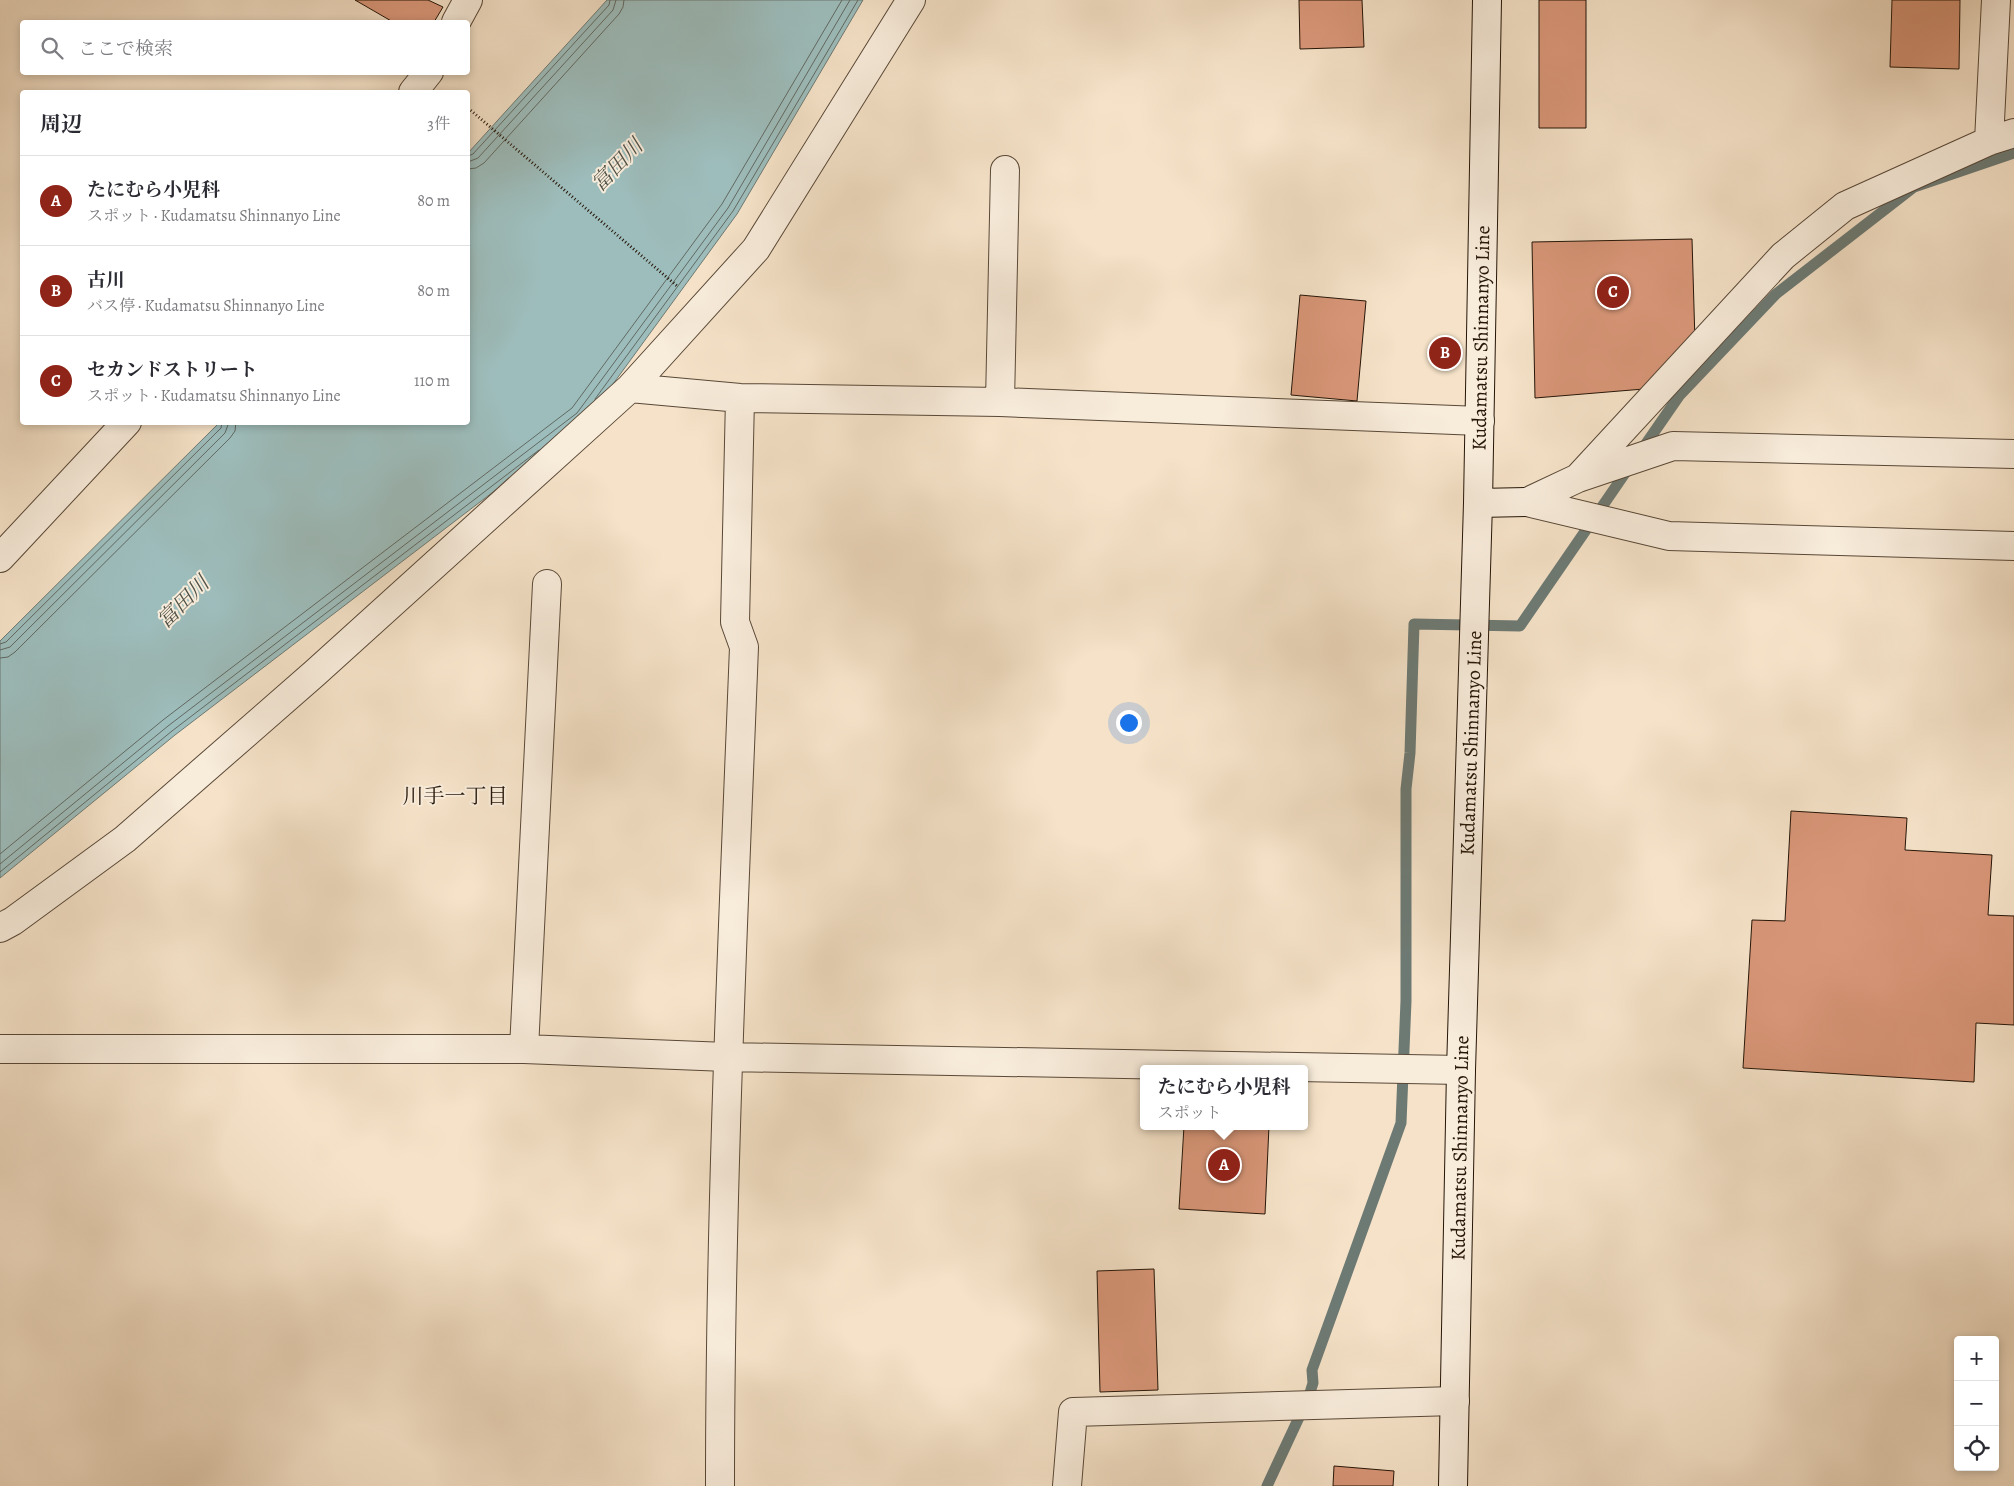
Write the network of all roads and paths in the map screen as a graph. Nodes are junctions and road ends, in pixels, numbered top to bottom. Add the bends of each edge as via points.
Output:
1 (468, 0) edge
2 (911, 0) edge
3 (1487, 0) edge
4 (1996, 0) edge
5 (457, 20) edge
6 (427, 75) edge
7 (415, 90) edge
8 (470, 110) edge
9 (2001, 137) edge
10 (1005, 170) dead end
11 (681, 290) dead end
12 (630, 388) junction
13 (740, 398) junction
14 (1000, 402) junction
15 (1480, 421) junction
16 (124, 425) edge
17 (2014, 454) edge
18 (1578, 478) junction
19 (1527, 502) junction
20 (1478, 503) junction
21 (2014, 546) edge
22 (0, 558) edge
23 (547, 584) dead end
24 (0, 928) edge
25 (0, 1049) edge
26 (524, 1049) junction
27 (728, 1057) junction
28 (1179, 1065) edge
29 (1308, 1067) edge
30 (1461, 1070) junction
31 (1455, 1401) junction
32 (720, 1486) edge
33 (1067, 1486) edge
34 (1453, 1486) edge

1 - 5 street
2 - 12 street via 756,249
3 - 15 street, Kudamatsu Shinnanyo Line
4 - 9 street
6 - 7 street
8 - 11 path
9 - 18 street via 1845,206 1783,256
10 - 14 street
12 - 13 street
12 - 24 street via 316,673 124,838
13 - 14 street
13 - 27 street via 735,622 744,647
14 - 15 street
15 - 20 street, Kudamatsu Shinnanyo Line
16 - 22 street
17 - 18 street via 1672,446
18 - 19 street
19 - 20 street
19 - 21 street via 1669,536
20 - 30 street, Kudamatsu Shinnanyo Line
23 - 26 street
25 - 26 street
26 - 27 street
27 - 28 street
27 - 32 street
29 - 30 street
30 - 31 street, Kudamatsu Shinnanyo Line
31 - 33 street via 1073,1412
31 - 34 street, Kudamatsu Shinnanyo Line

